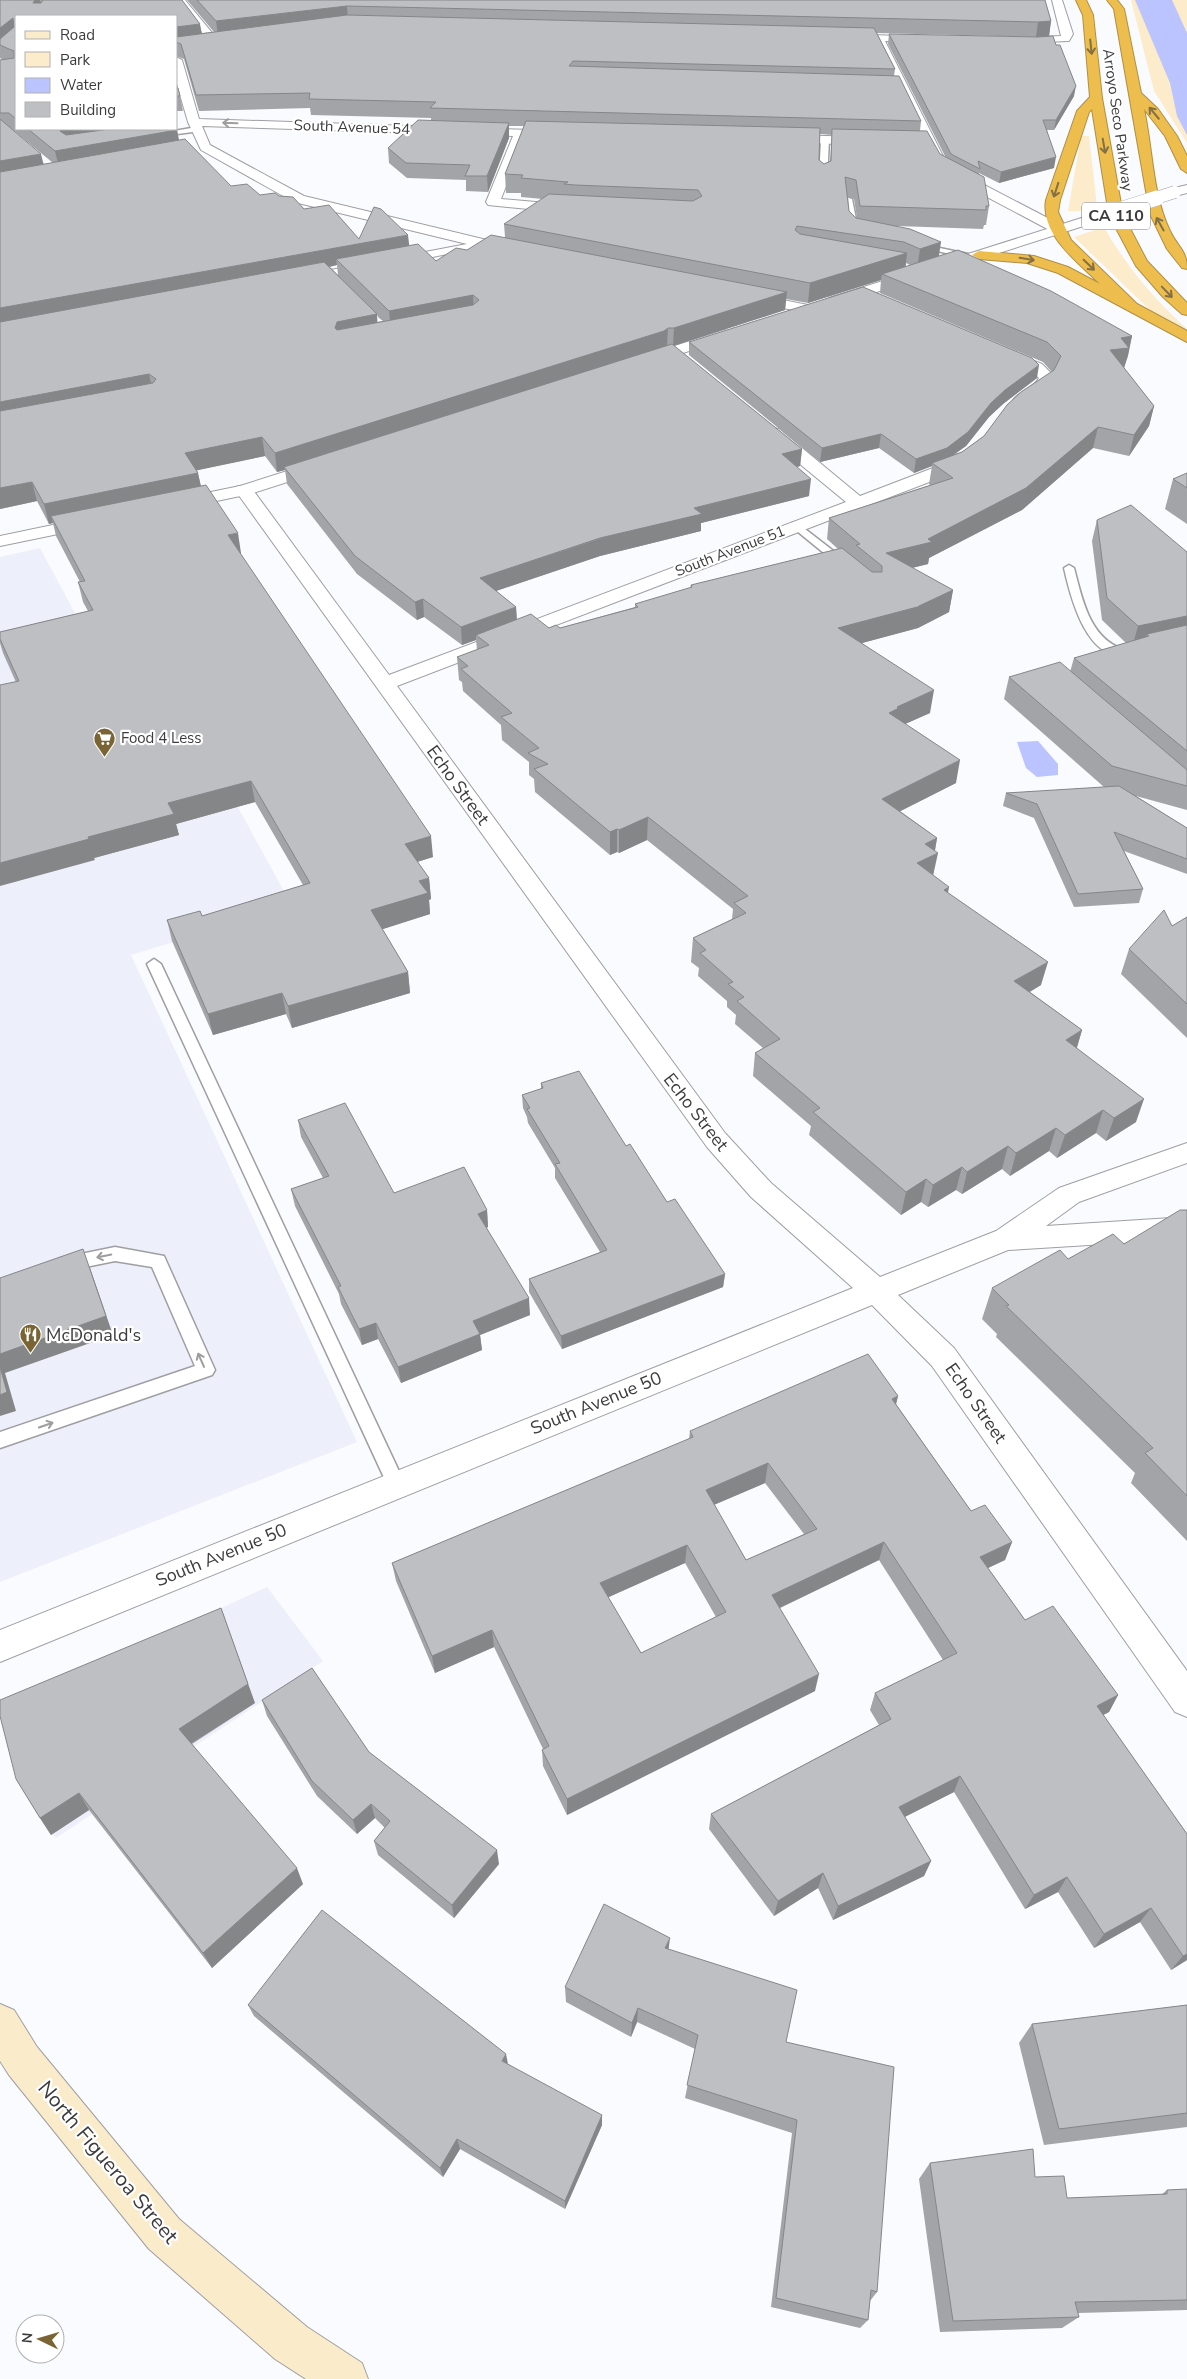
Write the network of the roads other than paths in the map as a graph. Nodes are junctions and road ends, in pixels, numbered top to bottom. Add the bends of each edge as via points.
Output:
1 (180, 0) edge
2 (1057, 0) edge
3 (1081, 0) edge
4 (1112, 0) edge
5 (832, 37) edge
6 (878, 38) junction
7 (937, 39) edge
8 (1007, 41) edge
9 (214, 42) edge
10 (178, 73) edge
11 (1134, 94) junction
12 (1096, 98) junction
13 (182, 100) edge
14 (266, 124) junction
15 (195, 126) junction
16 (178, 129) edge
17 (171, 130) edge
18 (520, 133) junction
19 (569, 134) edge
20 (143, 136) edge
21 (766, 139) edge
22 (825, 140) junction
23 (882, 141) edge
24 (200, 148) junction
25 (1187, 169) edge
26 (823, 179) edge
27 (1181, 190) edge
28 (848, 199) edge
29 (584, 210) edge
30 (1058, 229) junction
31 (864, 235) edge
32 (907, 243) edge
33 (485, 245) junction
34 (524, 252) edge
35 (976, 256) junction
36 (1187, 265) edge
37 (281, 283) edge
38 (862, 292) junction
39 (730, 293) edge
40 (881, 300) edge
41 (1132, 306) junction
42 (808, 309) junction
43 (1187, 311) edge
44 (772, 320) edge
45 (736, 332) edge
46 (1187, 337) edge
47 (990, 348) edge
48 (672, 351) junction
49 (688, 364) edge
50 (625, 366) edge
51 (1010, 408) edge
52 (757, 420) edge
53 (979, 443) edge
54 (336, 460) edge
55 (244, 490) junction
56 (856, 502) junction
57 (166, 506) edge
58 (108, 518) edge
59 (796, 525) junction
60 (0, 541) edge
61 (1069, 568) dead end
62 (854, 573) edge
63 (1142, 650) edge
64 (385, 684) junction
65 (154, 964) dead end
66 (1187, 1153) edge
67 (1187, 1228) edge
68 (1006, 1239) junction
69 (54, 1268) edge
70 (875, 1290) junction
71 (0, 1440) edge
72 (396, 1484) junction
73 (0, 1646) edge
74 (1187, 1700) edge
75 (0, 2024) edge
76 (346, 2379) edge

1 - 9 street
2 - 8 street via 1068,34 1065,39
3 -> 12 highway, Arroyo Seco Parkway / CA 110 via 1088,15
4 - 11 highway, Arroyo Seco Parkway / CA 110 via 1118,9
5 - 6 street
6 - 7 street
6 - 30 street via 898,88 925,142 943,168
10 - 13 street
25 -> 11 highway via 1171,136 1154,112
36 -> 11 highway, Arroyo Seco Parkway / CA 110 via 1177,255 1156,217
12 -> 30 highway via 1083,111 1053,200 1051,212
12 -> 43 highway, Arroyo Seco Parkway / CA 110 via 1119,222 1141,263
13 - 15 street
14 -> 15 street, South Avenue 54
14 - 18 street, South Avenue 54
14 - 24 street
15 - 16 lane
15 - 24 street
17 - 20 lane
18 - 19 street, South Avenue 54
18 - 29 street via 493,202
21 - 22 street
22 - 23 street
22 - 26 lane
24 - 33 street via 299,199
27 - 30 street, bridge
28 - 31 lane via 853,230
30 - 35 street
30 -> 41 highway via 1065,242
32 - 35 lane
33 - 34 street
33 - 37 street via 333,278
35 - 38 street via 913,271
35 -> 41 highway via 1028,259 1047,264
38 - 40 street
38 - 42 street
39 - 42 street
41 - 46 highway
42 - 44 street
45 - 48 street
47 - 51 street via 1036,367 1046,377 1043,386
48 - 49 street
48 - 50 street
52 - 56 street
53 - 56 street, South Avenue 51 via 952,467
54 - 55 street
55 - 57 street
55 - 64 street, Echo Street
56 - 59 street, South Avenue 51
58 - 60 street
59 - 62 lane
59 - 64 street, South Avenue 51
61 - 63 lane via 1084,622 1105,646 1125,654
64 - 70 street, Echo Street via 716,1140 761,1190
65 - 72 lane
66 - 68 street, South Avenue 50 via 1069,1195
67 - 68 street
68 - 70 street, South Avenue 50
71 -> 69 lane via 206,1370 158,1262 115,1254
70 - 72 street, South Avenue 50
70 - 74 street, Echo Street via 943,1357
72 - 73 street, South Avenue 50
75 - 76 main road, North Figueroa Street via 23,2060 164,2234 290,2343

